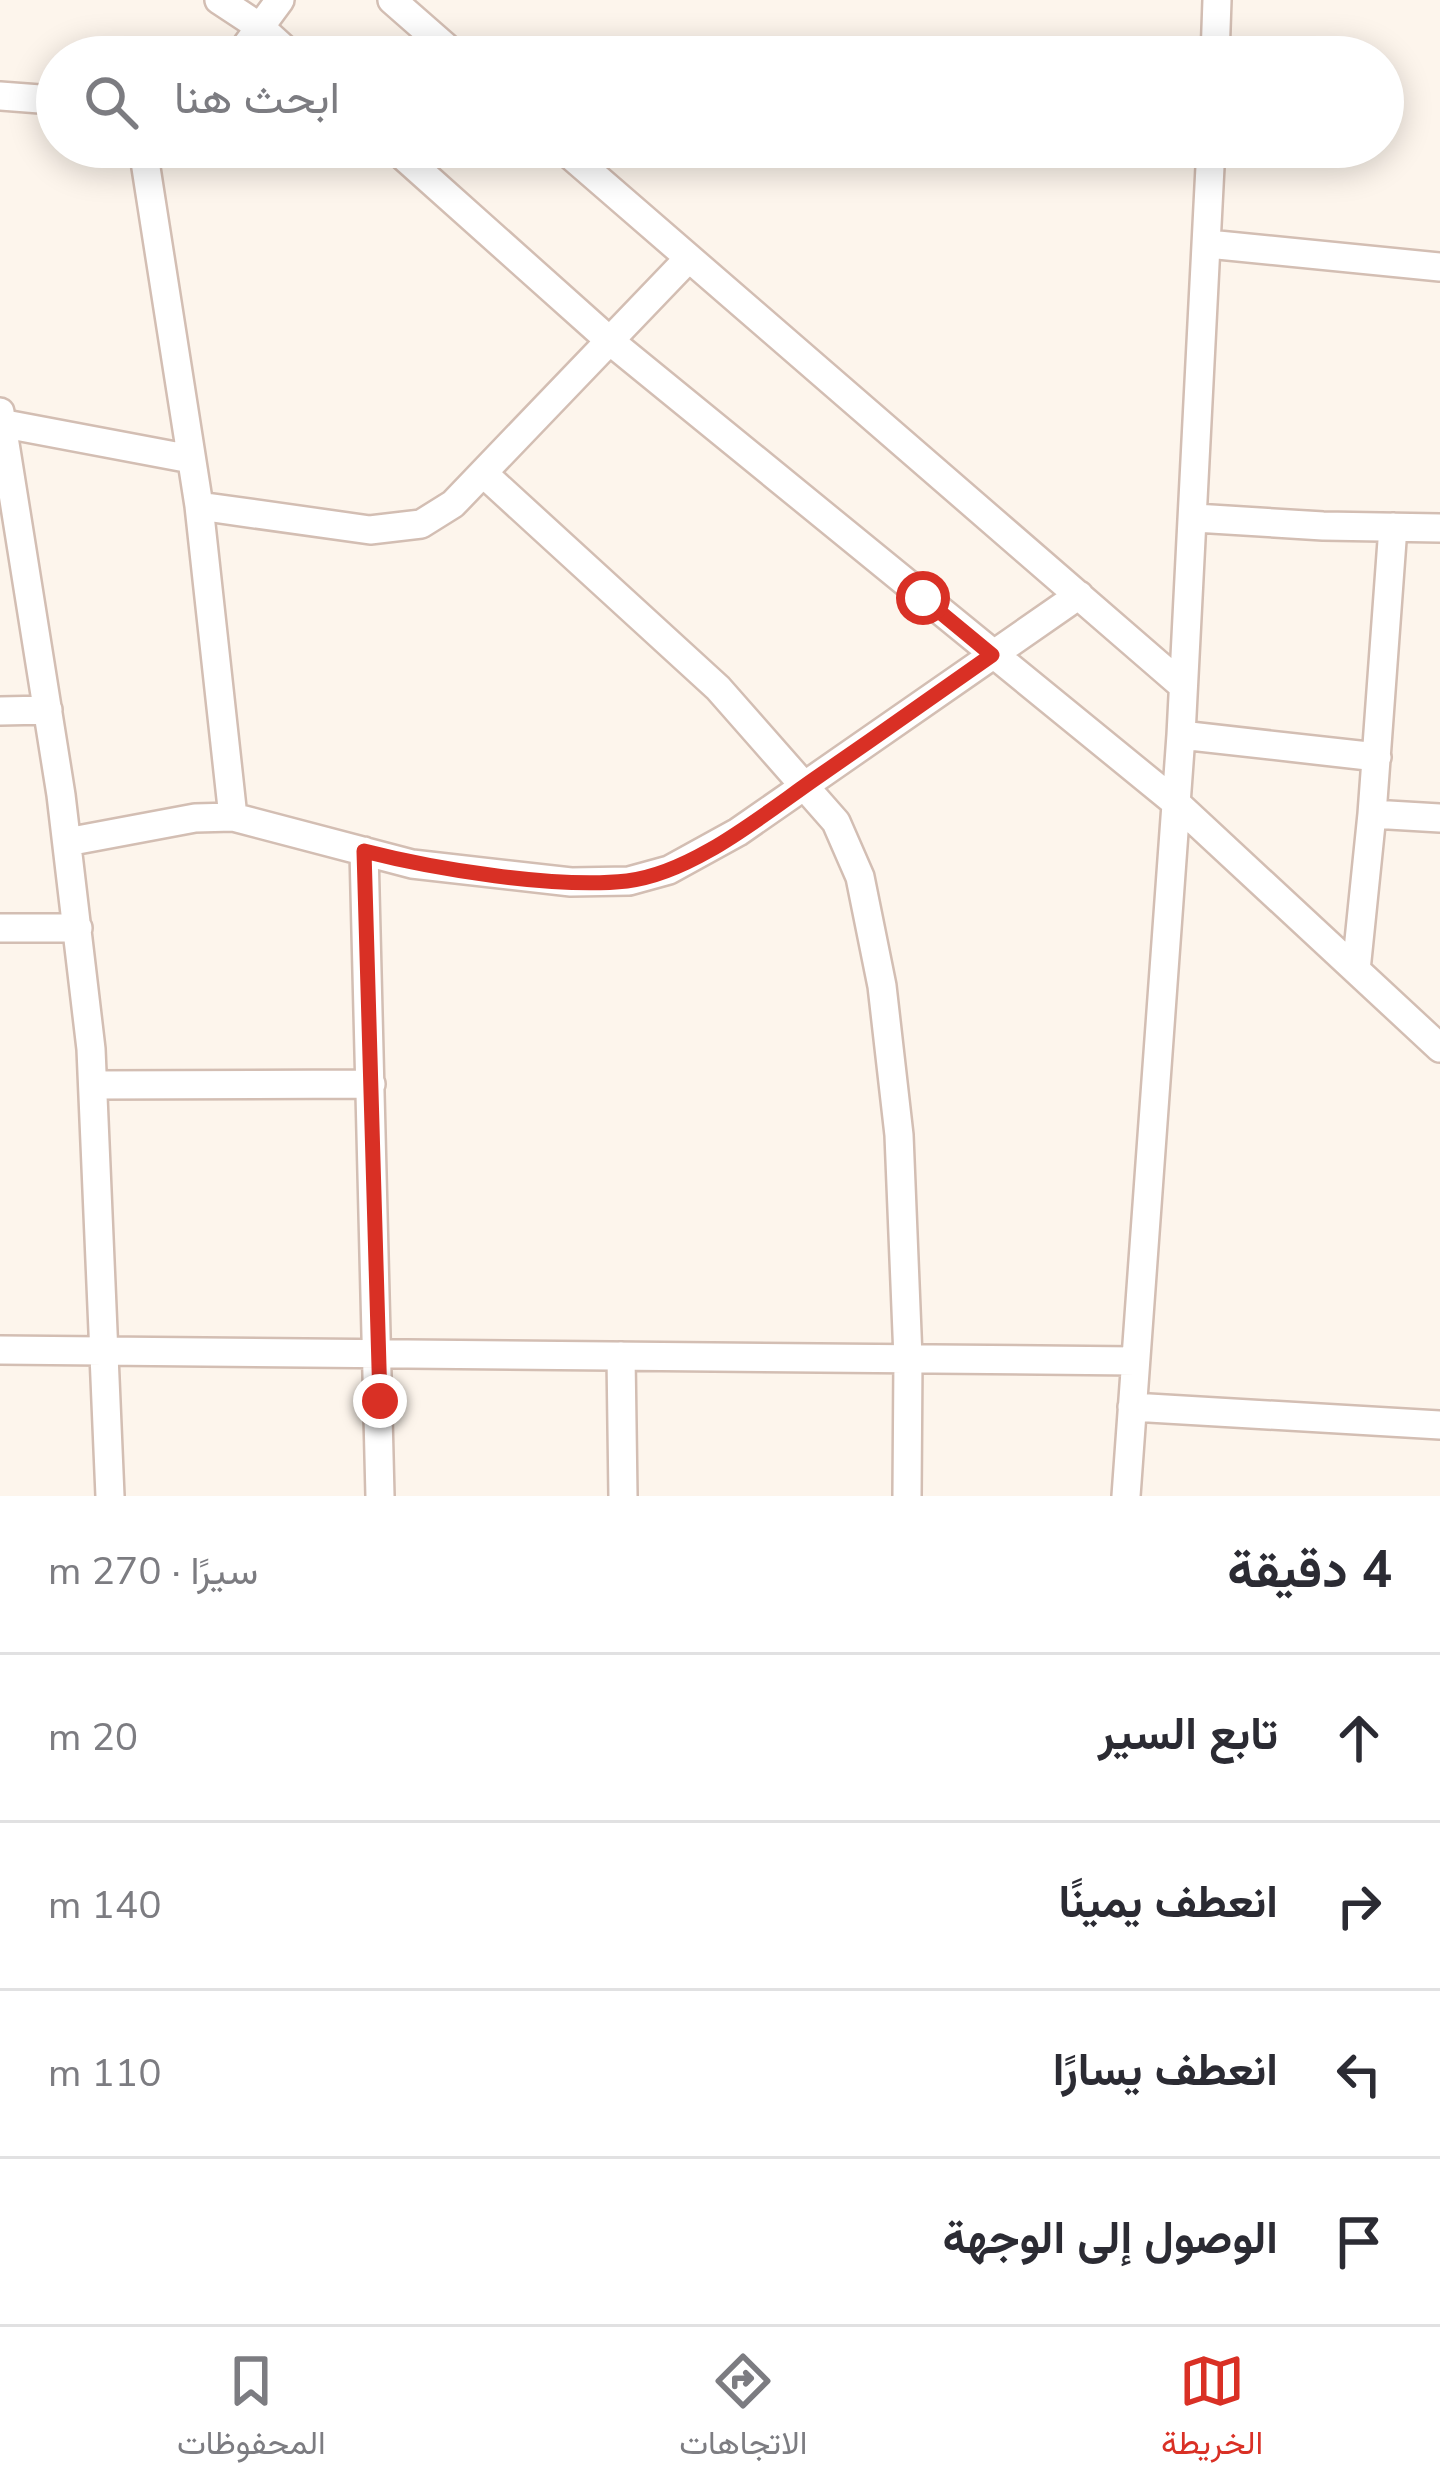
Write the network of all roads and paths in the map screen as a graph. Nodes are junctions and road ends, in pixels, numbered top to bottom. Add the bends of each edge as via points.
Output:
1 (219, 0) edge
2 (280, 0) edge
3 (392, 0) edge
4 (1216, 0) edge
5 (260, 27) junction
6 (253, 36) edge
7 (270, 36) edge
8 (433, 36) edge
9 (1215, 36) edge
10 (0, 96) edge
11 (36, 99) edge
12 (149, 168) edge
13 (416, 168) edge
14 (585, 168) edge
15 (1210, 168) edge
16 (1208, 244) junction
17 (689, 258) junction
18 (1440, 267) edge
19 (610, 341) junction
20 (1, 420) edge
21 (191, 459) junction
22 (483, 473) junction
23 (199, 506) junction
24 (1195, 518) junction
25 (1393, 527) junction
26 (1440, 528) edge
27 (1078, 595) junction
28 (992, 655) junction
29 (1183, 686) junction
30 (48, 710) junction
31 (0, 711) edge
32 (1181, 735) junction
33 (1377, 757) junction
34 (805, 786) junction
35 (1175, 802) junction
36 (1372, 814) junction
37 (233, 817) junction
38 (1440, 818) edge
39 (67, 842) junction
40 (364, 851) junction
41 (0, 928) edge
42 (78, 928) junction
43 (1357, 970) junction
44 (1440, 1048) edge
45 (371, 1084) junction
46 (94, 1085) junction
47 (0, 1350) edge
48 (106, 1350) junction
49 (380, 1354) junction
50 (621, 1356) junction
51 (908, 1358) junction
52 (1135, 1361) junction
53 (1132, 1407) junction
54 (1440, 1425) edge
55 (110, 1496) edge
56 (380, 1496) edge
57 (623, 1496) edge
58 (907, 1496) edge
59 (1126, 1496) edge

1 - 5 street
2 - 5 street
3 - 8 street
4 - 9 street
5 - 6 street
5 - 7 street
10 - 11 street
12 - 21 street
13 - 19 street
14 - 17 street
15 - 16 street
16 - 18 street
16 - 24 street
17 - 19 street
17 - 27 street
19 - 22 street
19 - 28 street
20 - 21 street
20 - 30 street
21 - 23 street
22 - 23 street via 421,524 370,530
22 - 34 street via 718,688
23 - 37 street
24 - 25 street
24 - 29 street
25 - 26 street
25 - 33 street
27 - 28 street
27 - 29 street
28 - 34 street
28 - 35 street
29 - 32 street
30 - 31 street
30 - 39 street
32 - 33 street
32 - 35 street
33 - 36 street
34 - 40 street via 669,870 629,880 549,879
34 - 51 street via 836,822 860,877 881,986 899,1135
35 - 43 street
35 - 52 street
36 - 38 street
36 - 43 street
37 - 39 street
37 - 40 street
39 - 42 street
40 - 45 street
41 - 42 street
42 - 46 street
43 - 44 street
45 - 46 street
45 - 49 street
46 - 48 street
47 - 48 street
48 - 49 street
48 - 55 street
49 - 50 street
49 - 56 street
50 - 51 street
50 - 57 street
51 - 52 street
51 - 58 street
52 - 53 street
53 - 54 street
53 - 59 street

